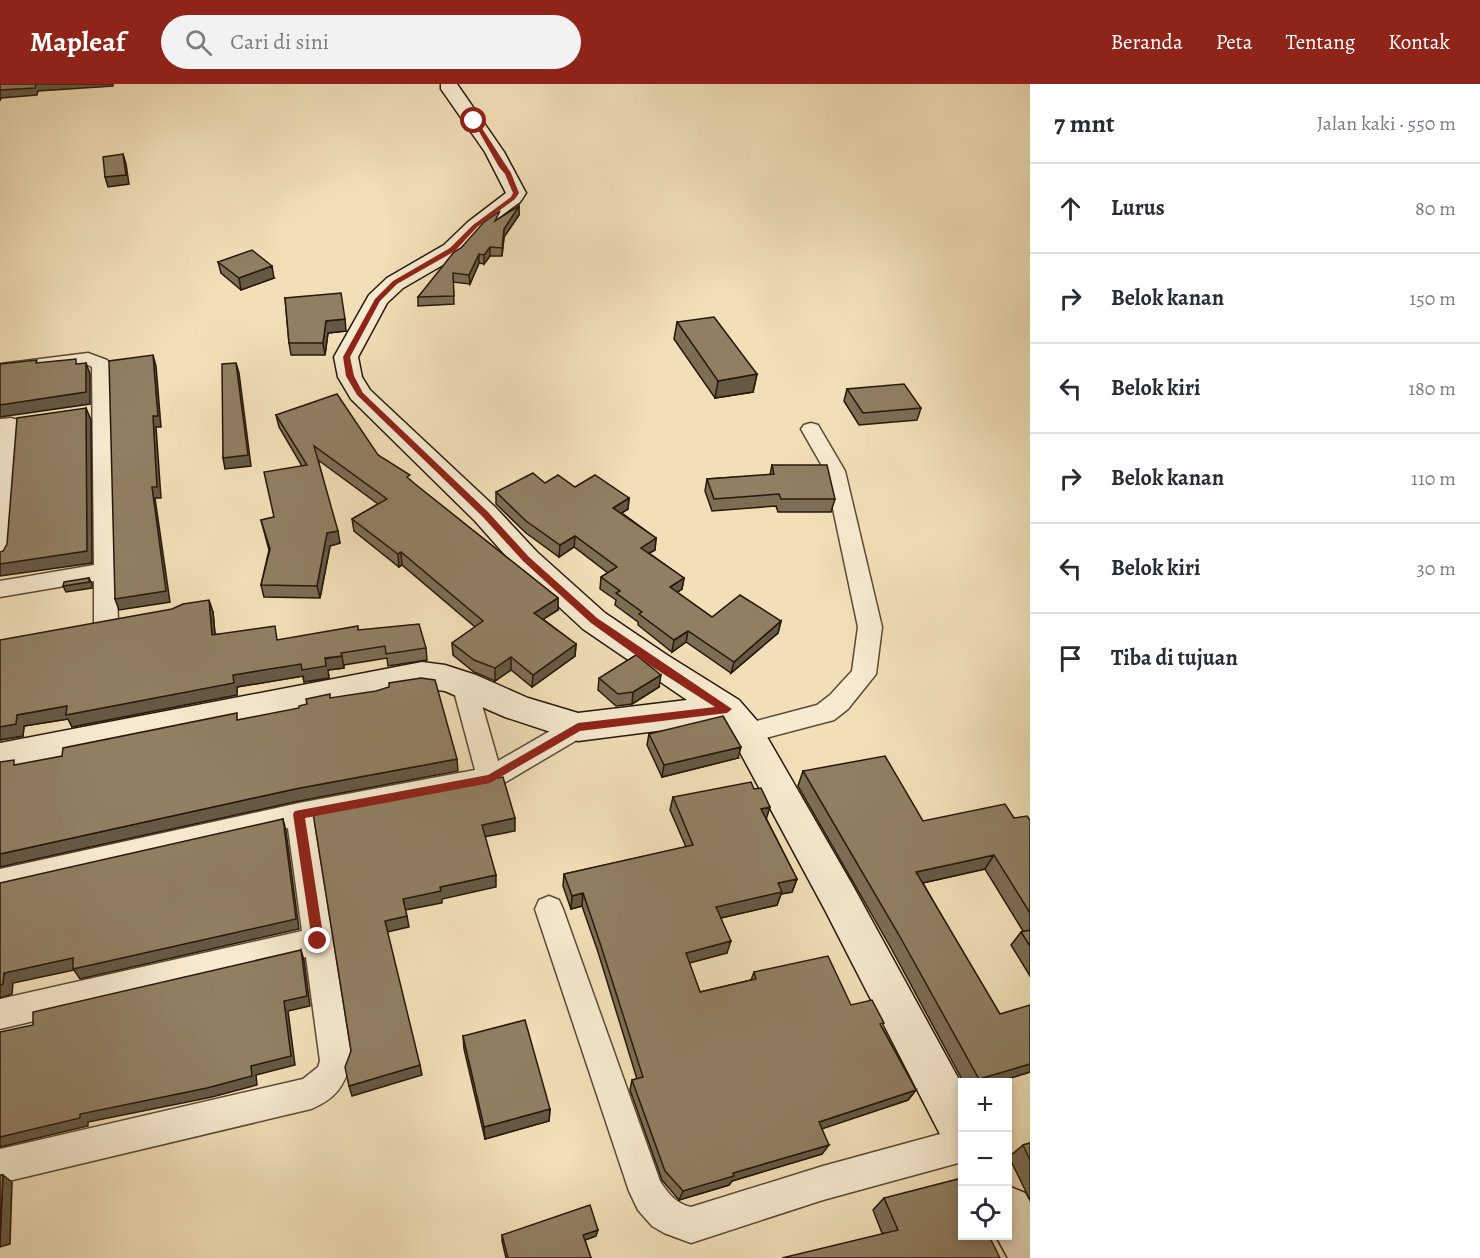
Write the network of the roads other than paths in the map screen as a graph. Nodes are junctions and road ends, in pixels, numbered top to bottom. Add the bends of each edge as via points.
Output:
1 (449, 84) edge
2 (0, 369) edge
3 (102, 410) junction
4 (80, 414) edge
5 (34, 420) edge
6 (6, 424) edge
7 (811, 429) dead end
8 (0, 556) edge
9 (105, 571) junction
10 (0, 589) edge
11 (129, 619) edge
12 (106, 623) junction
13 (82, 627) edge
14 (464, 684) junction
15 (737, 721) junction
16 (578, 727) junction
17 (0, 757) edge
18 (490, 778) junction
19 (299, 814) junction
20 (0, 881) edge
21 (549, 909) dead end
22 (318, 941) junction
23 (0, 1014) edge
24 (958, 1121) edge
25 (958, 1146) edge
26 (0, 1166) edge
27 (1012, 1217) edge
28 (1030, 1249) edge

1 - 15 street via 508,173 516,193 452,250 395,282 377,300 346,357 350,376 360,394 594,621
2 - 3 street via 96,360 102,369
3 - 4 street
3 - 9 street
5 - 6 street
6 - 8 street
7 - 15 street via 835,471 870,627 864,674 825,713
9 - 10 street
9 - 12 street
11 - 12 street
12 - 13 street
14 - 16 street via 517,708
14 - 17 street via 422,675 397,678
14 - 18 street
15 - 16 street
15 - 24 street via 839,898
16 - 18 street
18 - 19 street
19 - 20 street
19 - 22 street
21 - 25 street via 646,1191 676,1222 691,1224
22 - 23 street
22 - 26 street via 336,1061 330,1078 322,1086 311,1093
27 - 28 street

